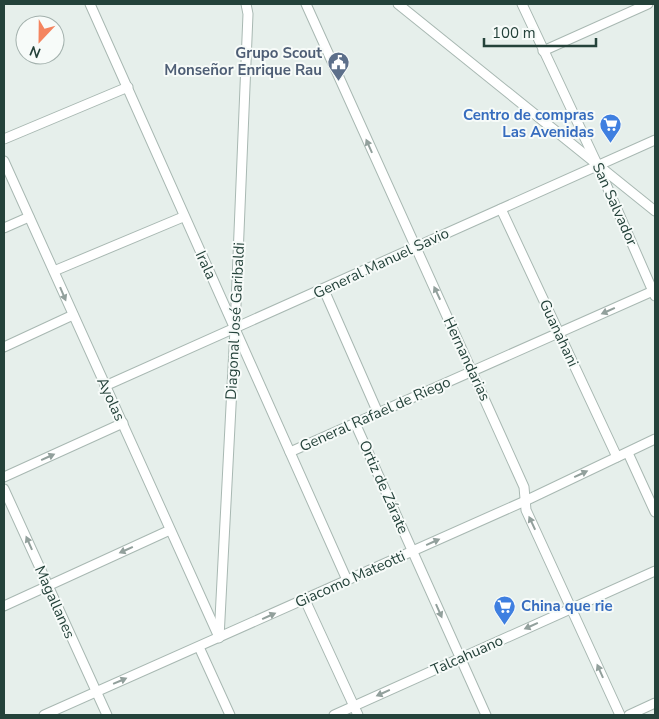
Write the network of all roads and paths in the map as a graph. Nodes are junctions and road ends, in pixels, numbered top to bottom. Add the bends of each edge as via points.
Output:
1 (90, 4) edge
2 (246, 4) edge
3 (306, 4) edge
4 (398, 4) edge
5 (522, 4) edge
6 (648, 4) edge
7 (543, 51) junction
8 (128, 88) junction
9 (4, 139) edge
10 (655, 140) edge
11 (4, 160) edge
12 (598, 166) junction
13 (501, 209) junction
14 (655, 211) edge
15 (29, 217) junction
16 (184, 217) junction
17 (4, 228) edge
18 (415, 246) junction
19 (54, 271) junction
20 (324, 290) junction
21 (654, 294) edge
22 (73, 315) junction
23 (235, 329) junction
24 (560, 333) junction
25 (4, 347) edge
26 (473, 371) junction
27 (106, 386) junction
28 (378, 413) junction
29 (123, 423) junction
30 (355, 423) junction
31 (655, 440) edge
32 (290, 452) junction
33 (628, 453) junction
34 (617, 457) junction
35 (4, 476) edge
36 (4, 489) edge
37 (525, 501) junction
38 (655, 512) edge
39 (170, 530) junction
40 (412, 551) junction
41 (655, 570) edge
42 (347, 580) junction
43 (48, 586) junction
44 (305, 600) junction
45 (4, 606) edge
46 (572, 608) junction
47 (219, 638) junction
48 (199, 647) junction
49 (460, 658) junction
50 (96, 692) junction
51 (655, 703) edge
52 (354, 706) junction
53 (44, 715) edge
54 (107, 715) edge
55 (230, 715) edge
56 (334, 715) edge
57 (358, 715) edge
58 (486, 715) edge
59 (620, 715) edge
60 (629, 715) edge

1 - 8 street, Irala
2 - 23 street, Diagonal José Garibaldi
18 -> 3 street, Hernandarias
4 - 12 street
5 - 7 street, San Salvador
6 - 7 street
7 - 12 street, San Salvador
8 - 9 street
8 - 16 street, Irala
10 - 12 street, General Manuel Savio
11 - 15 street, Ayolas
12 - 13 street, General Manuel Savio
12 - 14 street
12 - 21 street, San Salvador
13 - 18 street, General Manuel Savio
13 - 24 street, Guanahani
15 - 17 street
15 - 19 street, Ayolas
16 - 19 street
16 - 23 street, Irala
18 - 20 street, General Manuel Savio
26 -> 18 street, Hernandarias
19 -> 22 street, Ayolas
20 - 23 street, General Manuel Savio
20 - 28 street
21 -> 24 street, General Rafael de Riego
22 - 25 street
22 - 27 street, Ayolas
23 - 27 street, General Manuel Savio
23 - 32 street, Irala
23 - 47 street, Diagonal José Garibaldi
24 - 26 street, General Rafael de Riego
24 - 34 street, Guanahani
26 - 28 street, General Rafael de Riego
26 - 37 street, Hernandarias via 524,487
27 - 29 street, Ayolas
28 - 30 street, General Rafael de Riego
35 -> 29 street
29 - 39 street, Ayolas
30 - 32 street, General Rafael de Riego
30 - 40 street, Ortiz de Zárate
31 - 33 street, Giacomo Mateotti
32 - 42 street, Irala
33 - 34 street, Giacomo Mateotti
33 - 38 street
37 -> 34 street, Giacomo Mateotti
43 -> 36 street, Magallanes
40 -> 37 street, Giacomo Mateotti
46 -> 37 street, Hernandarias via 526,510
39 -> 43 street
39 - 47 street, Ayolas
40 - 42 street, Giacomo Mateotti
40 -> 49 street, Ortiz de Zárate
41 - 46 street, Talcahuano
42 - 44 street, Giacomo Mateotti
43 - 45 street
43 - 50 street, Magallanes
47 -> 44 street, Giacomo Mateotti
44 - 52 street
46 -> 49 street, Talcahuano
59 -> 46 street, Hernandarias
47 - 48 street, Giacomo Mateotti
50 -> 48 street, Giacomo Mateotti
48 - 55 street
49 -> 52 street, Talcahuano
49 - 58 street, Ortiz de Zárate
50 - 53 street, Giacomo Mateotti
50 - 54 street, Magallanes
51 - 60 street
52 - 56 street, Talcahuano
52 - 57 street

